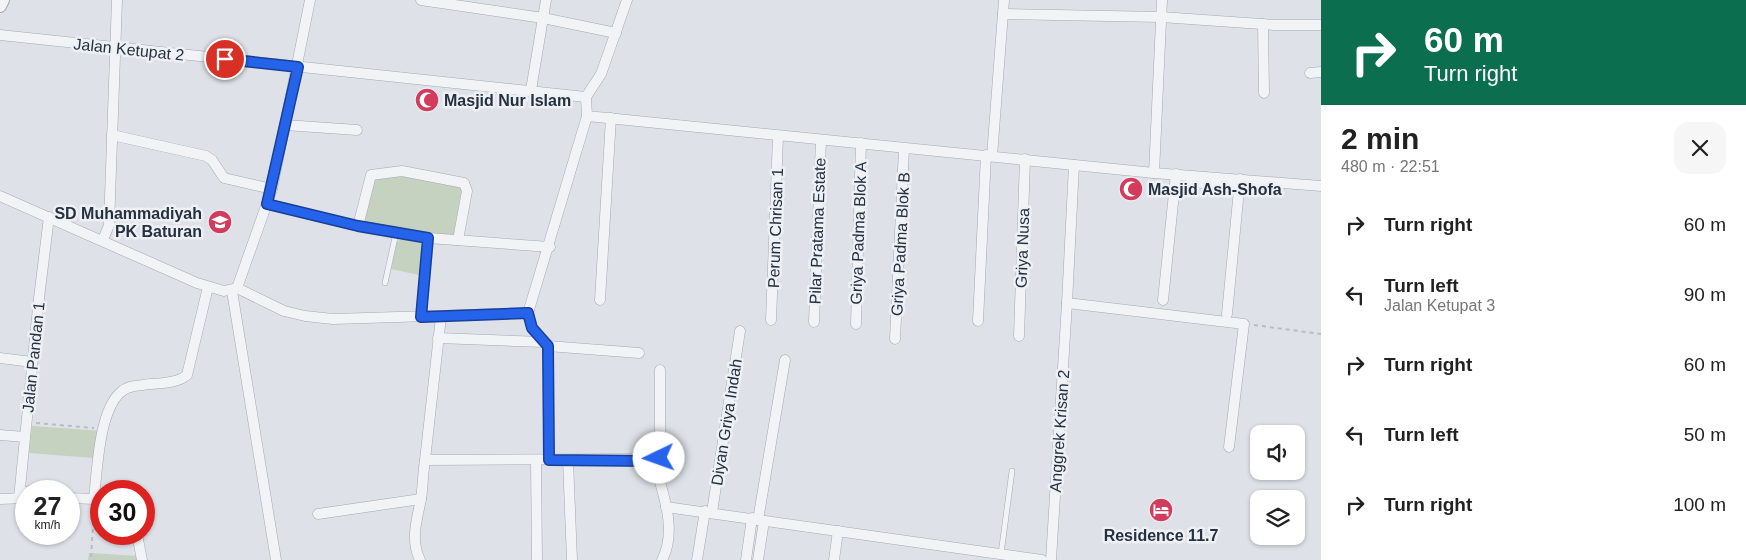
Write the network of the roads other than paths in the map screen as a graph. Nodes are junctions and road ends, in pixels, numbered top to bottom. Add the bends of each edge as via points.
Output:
1 (3, 0) edge
2 (117, 0) edge
3 (310, 0) edge
4 (421, 0) edge
5 (546, 0) edge
6 (627, 0) edge
7 (1004, 0) edge
8 (1162, 0) edge
9 (0, 6) edge
10 (1003, 14) junction
11 (1161, 17) junction
12 (543, 18) junction
13 (1263, 24) junction
14 (1321, 25) edge
15 (616, 33) junction
16 (0, 35) edge
17 (115, 47) junction
18 (298, 67) junction
19 (1321, 72) edge
20 (1310, 73) dead end
21 (531, 90) junction
22 (1264, 93) dead end
23 (586, 97) junction
24 (587, 116) junction
25 (612, 118) junction
26 (286, 124) junction
27 (358, 130) dead end
28 (112, 135) junction
29 (778, 136) junction
30 (821, 140) junction
31 (861, 143) junction
32 (904, 149) junction
33 (989, 155) junction
34 (1025, 159) junction
35 (1074, 165) junction
36 (1154, 173) junction
37 (1176, 178) junction
38 (1239, 183) junction
39 (1321, 186) edge
40 (272, 188) junction
41 (0, 196) edge
42 (267, 204) junction
43 (49, 217) junction
44 (358, 226) junction
45 (396, 233) junction
46 (428, 238) junction
47 (103, 240) junction
48 (458, 240) junction
49 (550, 246) junction
50 (385, 283) dead end
51 (208, 287) junction
52 (235, 289) junction
53 (600, 300) dead end
54 (1163, 300) dead end
55 (1067, 303) junction
56 (528, 313) junction
57 (1226, 314) dead end
58 (421, 317) junction
59 (441, 317) junction
60 (771, 320) dead end
61 (814, 322) dead end
62 (978, 322) dead end
63 (856, 324) dead end
64 (740, 331) dead end
65 (1019, 336) dead end
66 (438, 338) junction
67 (895, 339) dead end
68 (545, 344) junction
69 (639, 353) dead end
70 (0, 358) edge
71 (785, 360) dead end
72 (32, 362) junction
73 (660, 370) dead end
74 (0, 435) edge
75 (25, 437) junction
76 (1229, 447) dead end
77 (425, 460) junction
78 (536, 460) junction
79 (549, 460) junction
80 (568, 460) junction
81 (654, 461) junction
82 (1012, 471) dead end
83 (23, 480) edge
84 (98, 480) edge
85 (15, 497) edge
86 (0, 499) edge
87 (420, 499) junction
88 (666, 507) junction
89 (708, 512) junction
90 (318, 514) dead end
91 (758, 520) junction
92 (838, 531) junction
93 (139, 545) edge
94 (1000, 554) junction
95 (972, 555) edge
96 (1017, 558) edge
97 (142, 560) edge
98 (276, 560) edge
99 (420, 560) edge
100 (537, 560) edge
101 (572, 560) edge
102 (662, 560) edge
103 (697, 560) edge
104 (746, 560) edge
105 (758, 560) edge
106 (834, 560) edge
107 (1042, 560) edge
108 (1051, 560) edge

1 - 9 street
2 - 17 street
3 - 18 street
4 - 12 street
5 - 12 street
6 - 15 street
7 - 10 street
8 - 11 street
10 - 11 street
10 - 33 street
11 - 13 street
11 - 36 street
12 - 15 street
12 - 21 street
13 - 14 street
13 - 22 street
15 - 23 street via 601,74
16 - 17 street, Jalan Ketupat 2
17 - 18 street, Jalan Ketupat 2
17 - 28 street
18 - 21 street, Jalan Ketupat 2
18 - 26 street
19 - 20 street
21 - 23 street, Jalan Ketupat 2
23 - 24 street
24 - 25 street
24 - 49 street
25 - 29 street
25 - 53 street
26 - 27 street
26 - 40 street
28 - 40 street via 206,156 224,178
28 - 47 street via 109,225
29 - 30 street
29 - 60 street, Perum Chrisan 1
30 - 31 street
30 - 61 street, Pilar Pratama Estate
31 - 32 street
31 - 63 street, Griya Padma Blok A
32 - 33 street
32 - 67 street, Griya Padma Blok B
33 - 34 street
33 - 62 street
34 - 35 street
34 - 65 street, Griya Nusa
35 - 36 street
35 - 55 street, Anggrek Krisan 2
36 - 37 street
37 - 38 street
37 - 54 street
38 - 39 street
38 - 57 street
40 - 42 street
41 - 43 street
42 - 44 street
42 - 52 street
43 - 47 street
43 - 72 street, Jalan Pandan 1
44 - 45 street
44 - 48 street via 371,175 402,171 464,183 467,191
45 - 46 street
45 - 50 lane
46 - 48 street
46 - 58 street
47 - 51 street
48 - 49 street
49 - 56 street
51 - 52 street
51 - 84 street via 187,375 178,380 123,390 112,404 99,452
52 - 58 street via 284,311 305,316 341,319
52 - 98 street
55 - 76 street via 1244,324
55 - 108 street, Anggrek Krisan 2
56 - 59 street
56 - 68 street via 532,328
58 - 59 street
59 - 66 street
64 - 89 street, Diyan Griya Indah
66 - 68 street
66 - 77 street
68 - 69 street
68 - 79 street
70 - 72 street
71 - 91 street
72 - 75 street, Jalan Pandan 1
73 - 81 street via 660,456
74 - 75 street
75 - 83 street, Jalan Pandan 1
77 - 78 street
77 - 87 street
78 - 79 street
78 - 100 street
79 - 80 street
80 - 81 street
80 - 101 street
81 - 88 street
82 - 94 lane
85 - 86 street
87 - 90 street
87 - 99 street via 414,540
88 - 89 street
88 - 102 street via 669,538
89 - 91 street
89 - 103 street, Diyan Griya Indah
91 - 92 street
91 - 104 street
91 - 105 street
92 - 95 street
92 - 106 street
93 - 97 street
94 - 95 street
94 - 96 street
96 - 107 street

